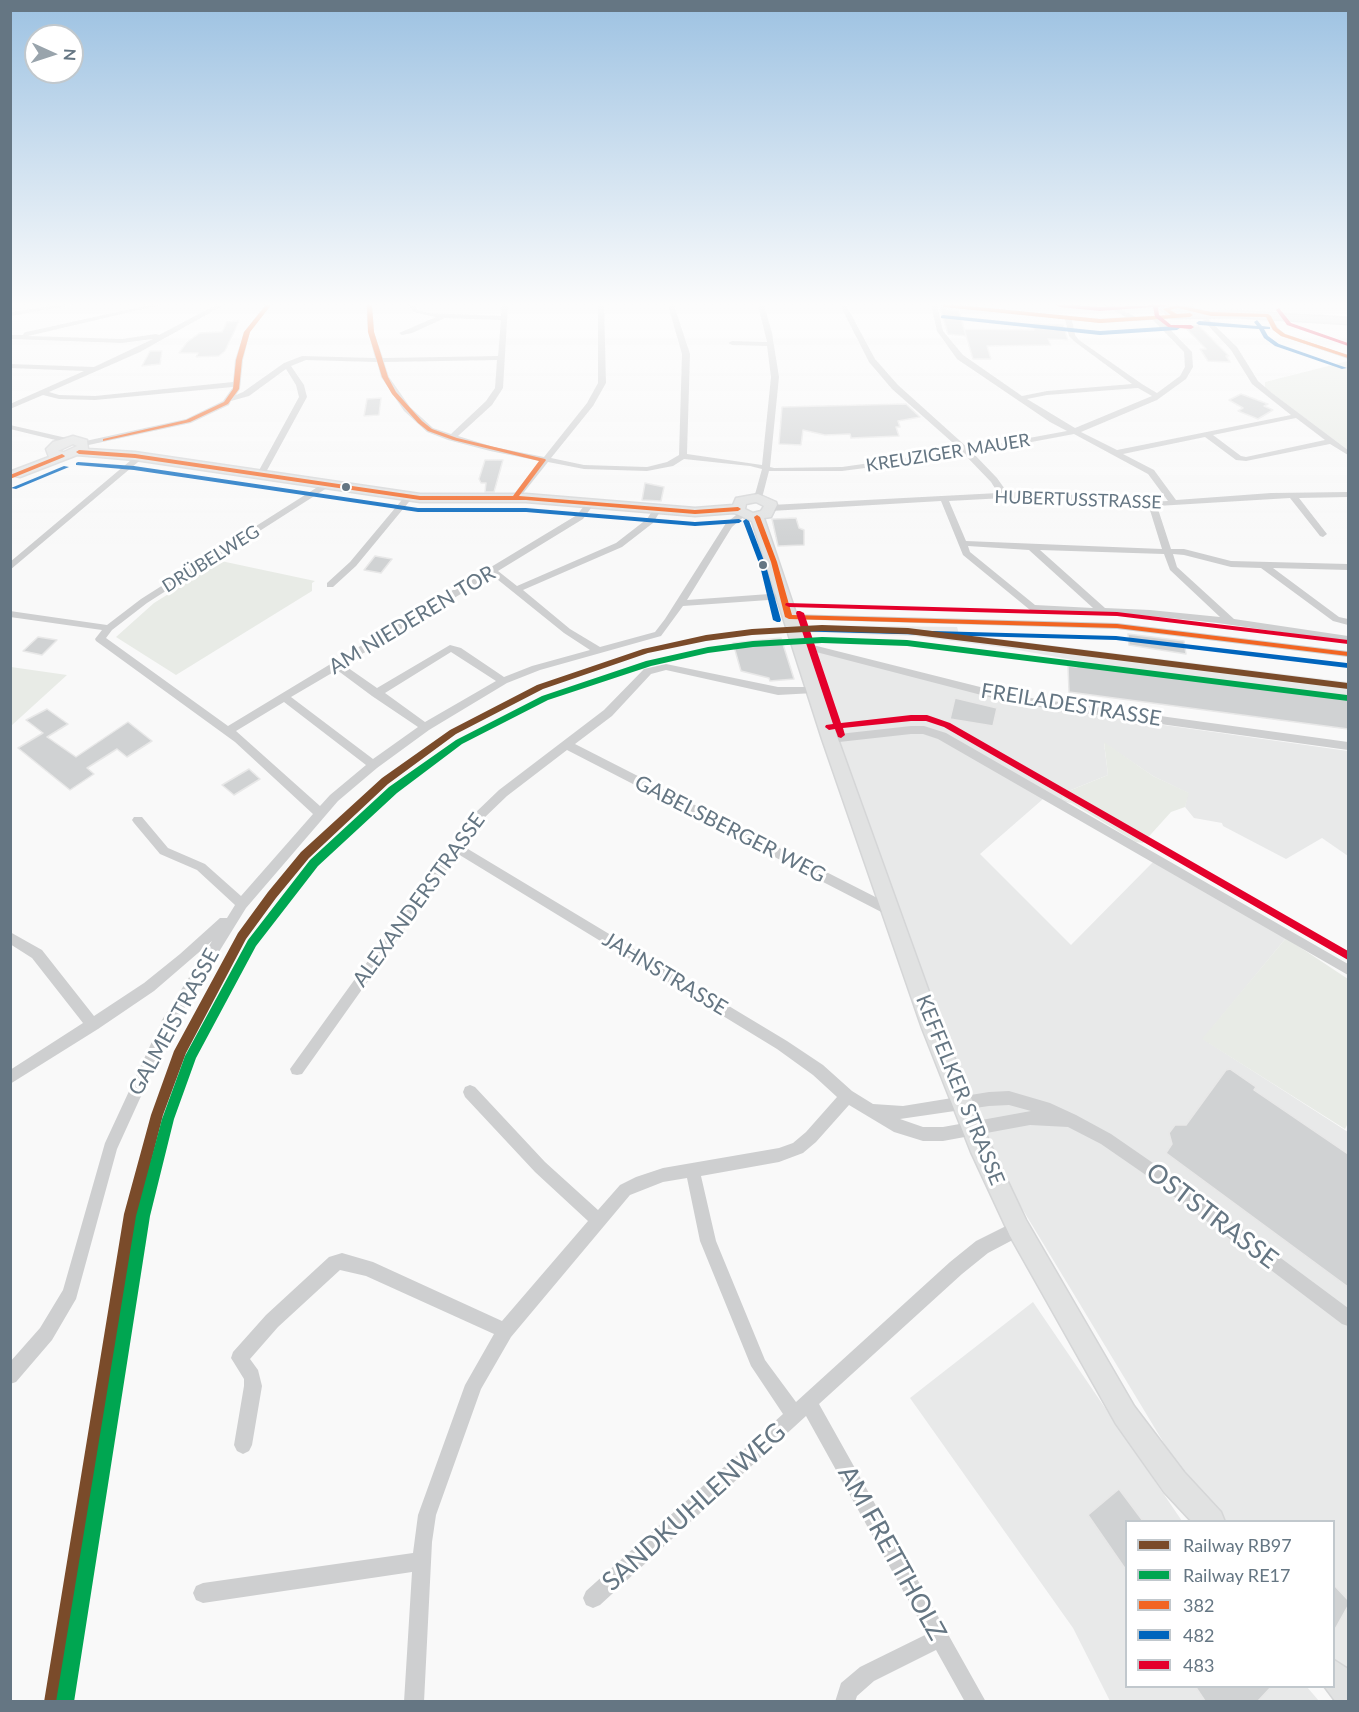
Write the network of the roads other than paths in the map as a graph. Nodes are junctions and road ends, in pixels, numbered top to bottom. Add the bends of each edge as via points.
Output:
1 (236, 384) edge
2 (61, 385) edge
3 (227, 385) edge
4 (259, 385) edge
5 (300, 385) edge
6 (390, 385) edge
7 (499, 385) edge
8 (601, 385) edge
9 (685, 385) edge
10 (774, 385) edge
11 (893, 385) edge
12 (1002, 385) edge
13 (1172, 385) edge
14 (1259, 385) edge
15 (1139, 386) joint
16 (43, 393) junction
17 (1157, 396) junction
18 (1021, 398) junction
19 (230, 399) junction
20 (10, 408) edge
21 (1296, 416) junction
22 (10, 427) edge
23 (1073, 432) junction
24 (1206, 434) junction
25 (116, 437) junction
26 (451, 438) junction
27 (1331, 441) junction
28 (58, 446) junction
29 (83, 448) junction
30 (107, 449) junction
31 (967, 452) junction
32 (1348, 453) edge
33 (1117, 454) junction
34 (137, 456) junction
35 (683, 456) junction
36 (543, 460) junction
37 (766, 469) junction
38 (261, 474) junction
39 (13, 476) edge
40 (327, 484) junction
41 (1348, 494) edge
42 (1004, 495) junction
43 (1292, 495) junction
44 (409, 497) junction
45 (758, 498) junction
46 (944, 498) junction
47 (514, 499) junction
48 (1174, 503) junction
49 (590, 504) junction
50 (1152, 504) junction
51 (771, 507) junction
52 (657, 510) junction
53 (740, 511) junction
54 (757, 517) junction
55 (1323, 534) dead end
56 (961, 543) junction
57 (1031, 547) junction
58 (1167, 552) junction
59 (1263, 565) junction
60 (10, 567) edge
61 (1348, 567) edge
62 (493, 571) junction
63 (330, 585) dead end
64 (516, 590) junction
65 (783, 596) junction
66 (680, 603) junction
67 (1101, 610) junction
68 (10, 614) edge
69 (789, 617) junction
70 (1230, 621) junction
71 (1348, 622) edge
72 (109, 628) junction
73 (1348, 639) edge
74 (797, 644) junction
75 (598, 650) junction
76 (1348, 654) edge
77 (337, 665) junction
78 (503, 681) junction
79 (813, 690) junction
80 (376, 694) junction
81 (284, 697) junction
82 (425, 727) junction
83 (228, 731) junction
84 (830, 739) junction
85 (567, 745) junction
86 (1348, 746) edge
87 (373, 765) junction
88 (320, 813) junction
89 (138, 820) dead end
90 (455, 847) junction
91 (242, 904) junction
92 (893, 912) junction
93 (10, 937) edge
94 (1348, 970) edge
95 (93, 1025) junction
96 (297, 1069) dead end
97 (10, 1078) edge
98 (470, 1092) dead end
99 (847, 1096) junction
100 (962, 1105) junction
101 (870, 1110) junction
102 (1071, 1120) junction
103 (972, 1129) junction
104 (692, 1169) junction
105 (598, 1220) junction
106 (1018, 1227) junction
107 (1348, 1318) edge
108 (505, 1331) junction
109 (10, 1376) edge
110 (802, 1410) junction
111 (243, 1445) dead end
112 (1210, 1520) edge
113 (422, 1561) junction
114 (203, 1593) dead end
115 (593, 1598) dead end
116 (939, 1638) junction
117 (1335, 1676) edge
118 (1348, 1693) edge
119 (414, 1701) edge
120 (845, 1701) edge
121 (976, 1701) edge

1 - 19 street
2 - 16 street
3 - 16 street via 95,398
4 - 19 street
5 - 38 street via 303,397
6 - 26 street via 426,427
7 - 26 street via 495,396
8 - 36 street
9 - 35 street
10 - 37 street
11 - 31 street
12 - 18 street
13 - 17 street, KREUZIGER MAUER
14 - 21 street
15 - 17 street
15 - 18 street
16 - 20 street
17 - 23 street, KREUZIGER MAUER
18 - 23 street
19 - 25 street via 195,419
21 - 24 street
21 - 27 street
22 - 28 street
23 - 31 street, KREUZIGER MAUER
23 - 33 street
24 - 27 street via 1237,457 1246,459
24 - 33 street
25 - 29 street
25 - 30 street via 104,445
26 - 36 street
27 - 32 street
28 - 29 street
28 - 39 street
29 - 30 street
29 - 34 street
30 - 34 street
31 - 37 street, KREUZIGER MAUER via 842,469
31 - 42 street
33 - 48 street via 1151,472
34 - 38 street
34 - 60 street
35 - 36 street via 670,464 643,470
35 - 37 street, KREUZIGER MAUER
36 - 47 street
37 - 45 street
38 - 40 street
40 - 44 street
40 - 72 street, DRÜBELWEG
41 - 43 street, HUBERTUSSTRASSE
42 - 46 street, HUBERTUSSTRASSE
42 - 50 street, HUBERTUSSTRASSE
43 - 48 street, HUBERTUSSTRASSE
43 - 55 street
44 - 47 street
44 - 63 street via 353,564
45 - 51 street
45 - 53 street via 741,501
46 - 51 street, HUBERTUSSTRASSE
46 - 56 street
47 - 49 street
48 - 50 street, HUBERTUSSTRASSE
49 - 52 street
49 - 62 street, AM NIEDEREN TOR via 584,514
50 - 58 street
51 - 54 street
52 - 53 street
52 - 64 street via 650,521 622,543
53 - 54 street
53 - 66 street, GALMEISTRASSE
54 - 65 street, KEFFELKER STRASSE
56 - 57 street
56 - 67 street via 969,556 1037,610
57 - 58 street
57 - 67 street
58 - 59 street via 1188,553 1226,564
58 - 70 street via 1175,571
59 - 61 street
59 - 71 street via 1336,619
62 - 64 street
62 - 77 street, AM NIEDEREN TOR
64 - 75 street
65 - 66 street
65 - 69 street, KEFFELKER STRASSE
66 - 75 street, GALMEISTRASSE via 658,634
67 - 70 street
68 - 72 street
69 - 74 street, KEFFELKER STRASSE
69 - 76 street via 1117,626
70 - 73 street
72 - 83 street, DRÜBELWEG via 100,639
74 - 79 street, KEFFELKER STRASSE
74 - 86 street, FREILADESTRASSE via 1016,700
75 - 78 street, GALMEISTRASSE
77 - 80 street
77 - 81 street, AM NIEDEREN TOR
78 - 80 street via 450,648
78 - 82 street, GALMEISTRASSE
79 - 84 street, KEFFELKER STRASSE
79 - 85 street, ALEXANDERSTRASSE via 773,691 658,667 648,671 615,707
80 - 82 street
81 - 83 street, AM NIEDEREN TOR
81 - 87 street
82 - 87 street, GALMEISTRASSE
83 - 88 street
84 - 92 street, KEFFELKER STRASSE
84 - 94 street via 911,730 937,734
85 - 90 street, ALEXANDERSTRASSE via 494,800
85 - 92 street, GABELSBERGER WEG
87 - 88 street, GALMEISTRASSE
88 - 91 street, GALMEISTRASSE
89 - 91 street via 164,851 201,867
90 - 96 street, ALEXANDERSTRASSE
90 - 99 street, JAHNSTRASSE via 782,1045
91 - 95 street via 185,958
91 - 109 street, GALMEISTRASSE via 167,1024 122,1118 63,1308
92 - 100 street, KEFFELKER STRASSE
93 - 95 street via 37,954
95 - 97 street
98 - 105 street via 540,1167
99 - 101 street, JAHNSTRASSE
99 - 104 street via 798,1148 779,1155
100 - 101 street, JAHNSTRASSE via 903,1113
100 - 102 street, OSTSTRASSE via 1009,1098
100 - 103 street, KEFFELKER STRASSE
101 - 103 street, JAHNSTRASSE via 898,1127 923,1134
102 - 103 street, OSTSTRASSE via 1030,1118
102 - 107 street, OSTSTRASSE via 1148,1168
103 - 106 street, KEFFELKER STRASSE
104 - 105 street via 636,1184 625,1190
104 - 110 street, SANDKUHLENWEG via 708,1241 759,1366
105 - 108 street
106 - 110 street, SANDKUHLENWEG via 982,1247 956,1268
106 - 112 street, KEFFELKER STRASSE via 1125,1415 1174,1482
108 - 111 street via 367,1268 342,1261 334,1263 239,1358 252,1376 253,1386
108 - 113 street via 474,1385 442,1469 428,1515
110 - 115 street, SANDKUHLENWEG
110 - 116 street, AM FRETTHOLZ
113 - 114 street
113 - 119 street
116 - 120 street via 867,1674 848,1690
116 - 121 street, AM FRETTHOLZ
117 - 118 street

